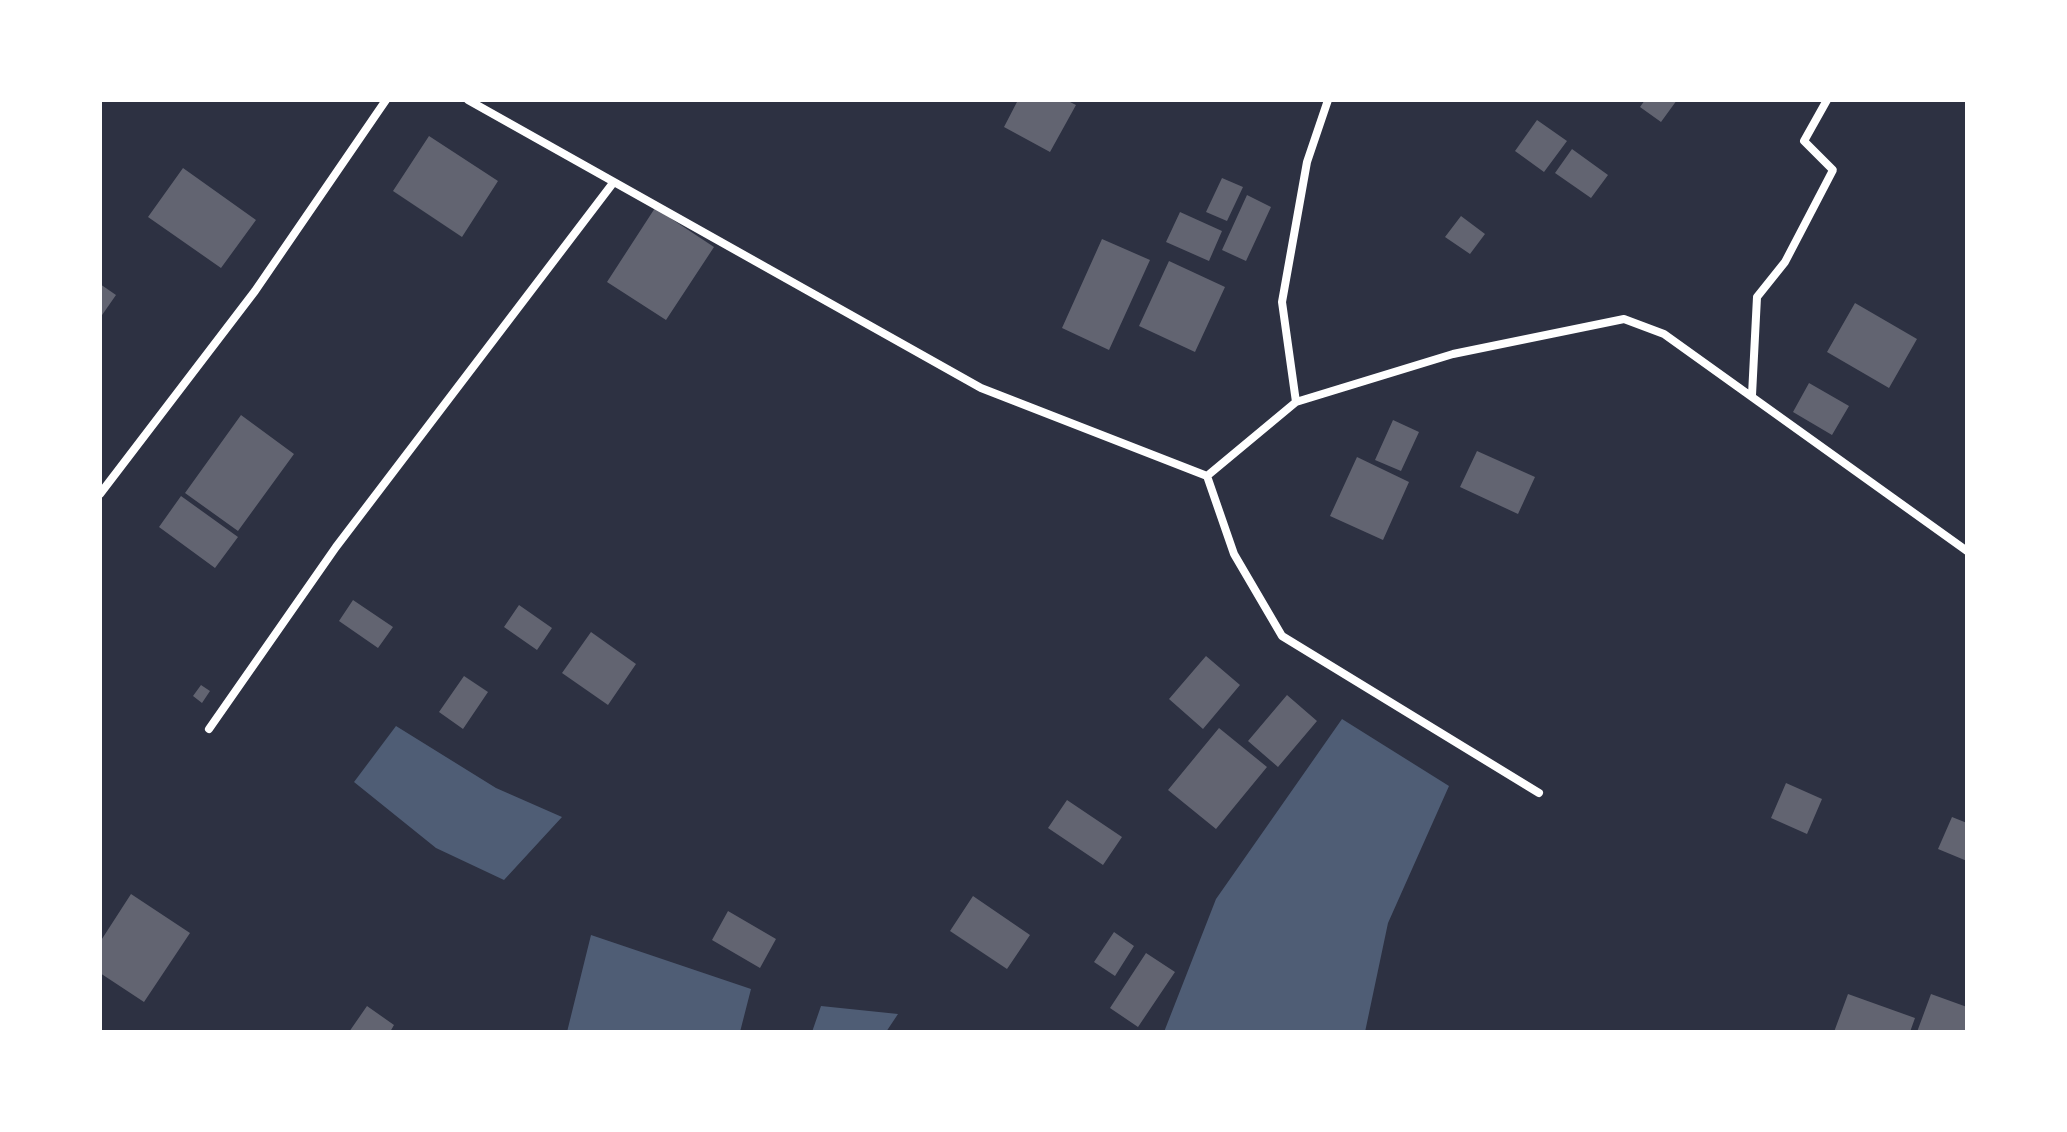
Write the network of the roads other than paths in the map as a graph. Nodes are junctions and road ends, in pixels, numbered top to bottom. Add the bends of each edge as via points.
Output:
1 (386, 100) edge
2 (468, 100) edge
3 (1328, 100) edge
4 (1827, 100) edge
5 (613, 183) junction
6 (1752, 395) junction
7 (1296, 402) junction
8 (1207, 476) junction
9 (100, 494) edge
10 (1967, 551) edge
11 (209, 729) dead end
12 (1539, 793) dead end

1 - 9 street via 255,291
2 - 5 street
3 - 7 street via 1307,162 1282,302
4 - 6 street via 1804,141 1833,170 1785,262 1757,297
5 - 8 street via 981,388
5 - 11 street via 336,547
6 - 7 street via 1664,334 1624,319 1453,354
6 - 10 street
7 - 8 street
8 - 12 street via 1234,554 1282,636

